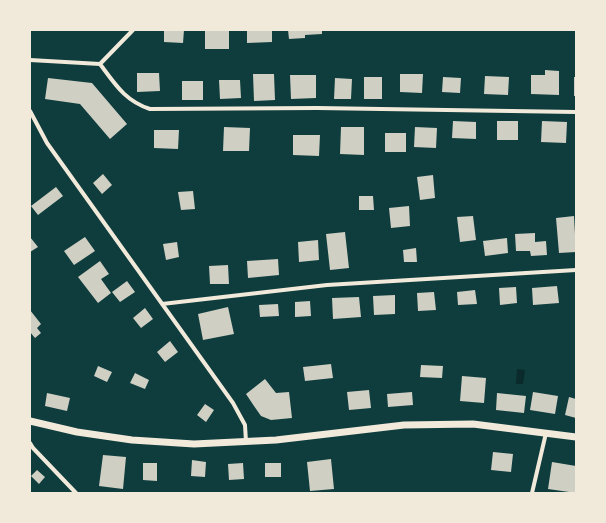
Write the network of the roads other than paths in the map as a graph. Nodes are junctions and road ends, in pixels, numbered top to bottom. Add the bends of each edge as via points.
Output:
1 (133, 30) edge
2 (30, 60) edge
3 (100, 64) junction
4 (30, 111) edge
5 (576, 112) edge
6 (576, 270) edge
7 (162, 304) junction
8 (30, 422) edge
9 (546, 432) junction
10 (576, 437) edge
11 (246, 442) junction
12 (30, 443) edge
13 (76, 493) edge
14 (532, 493) edge

1 - 3 street
2 - 3 street
3 - 5 street via 125,96 136,105 150,109 317,108
4 - 7 street via 47,142
6 - 7 street via 326,285
7 - 11 street via 233,403 245,426
8 - 11 street via 132,440 194,444
9 - 10 street
9 - 11 street via 473,424 404,425
9 - 14 street
12 - 13 street

